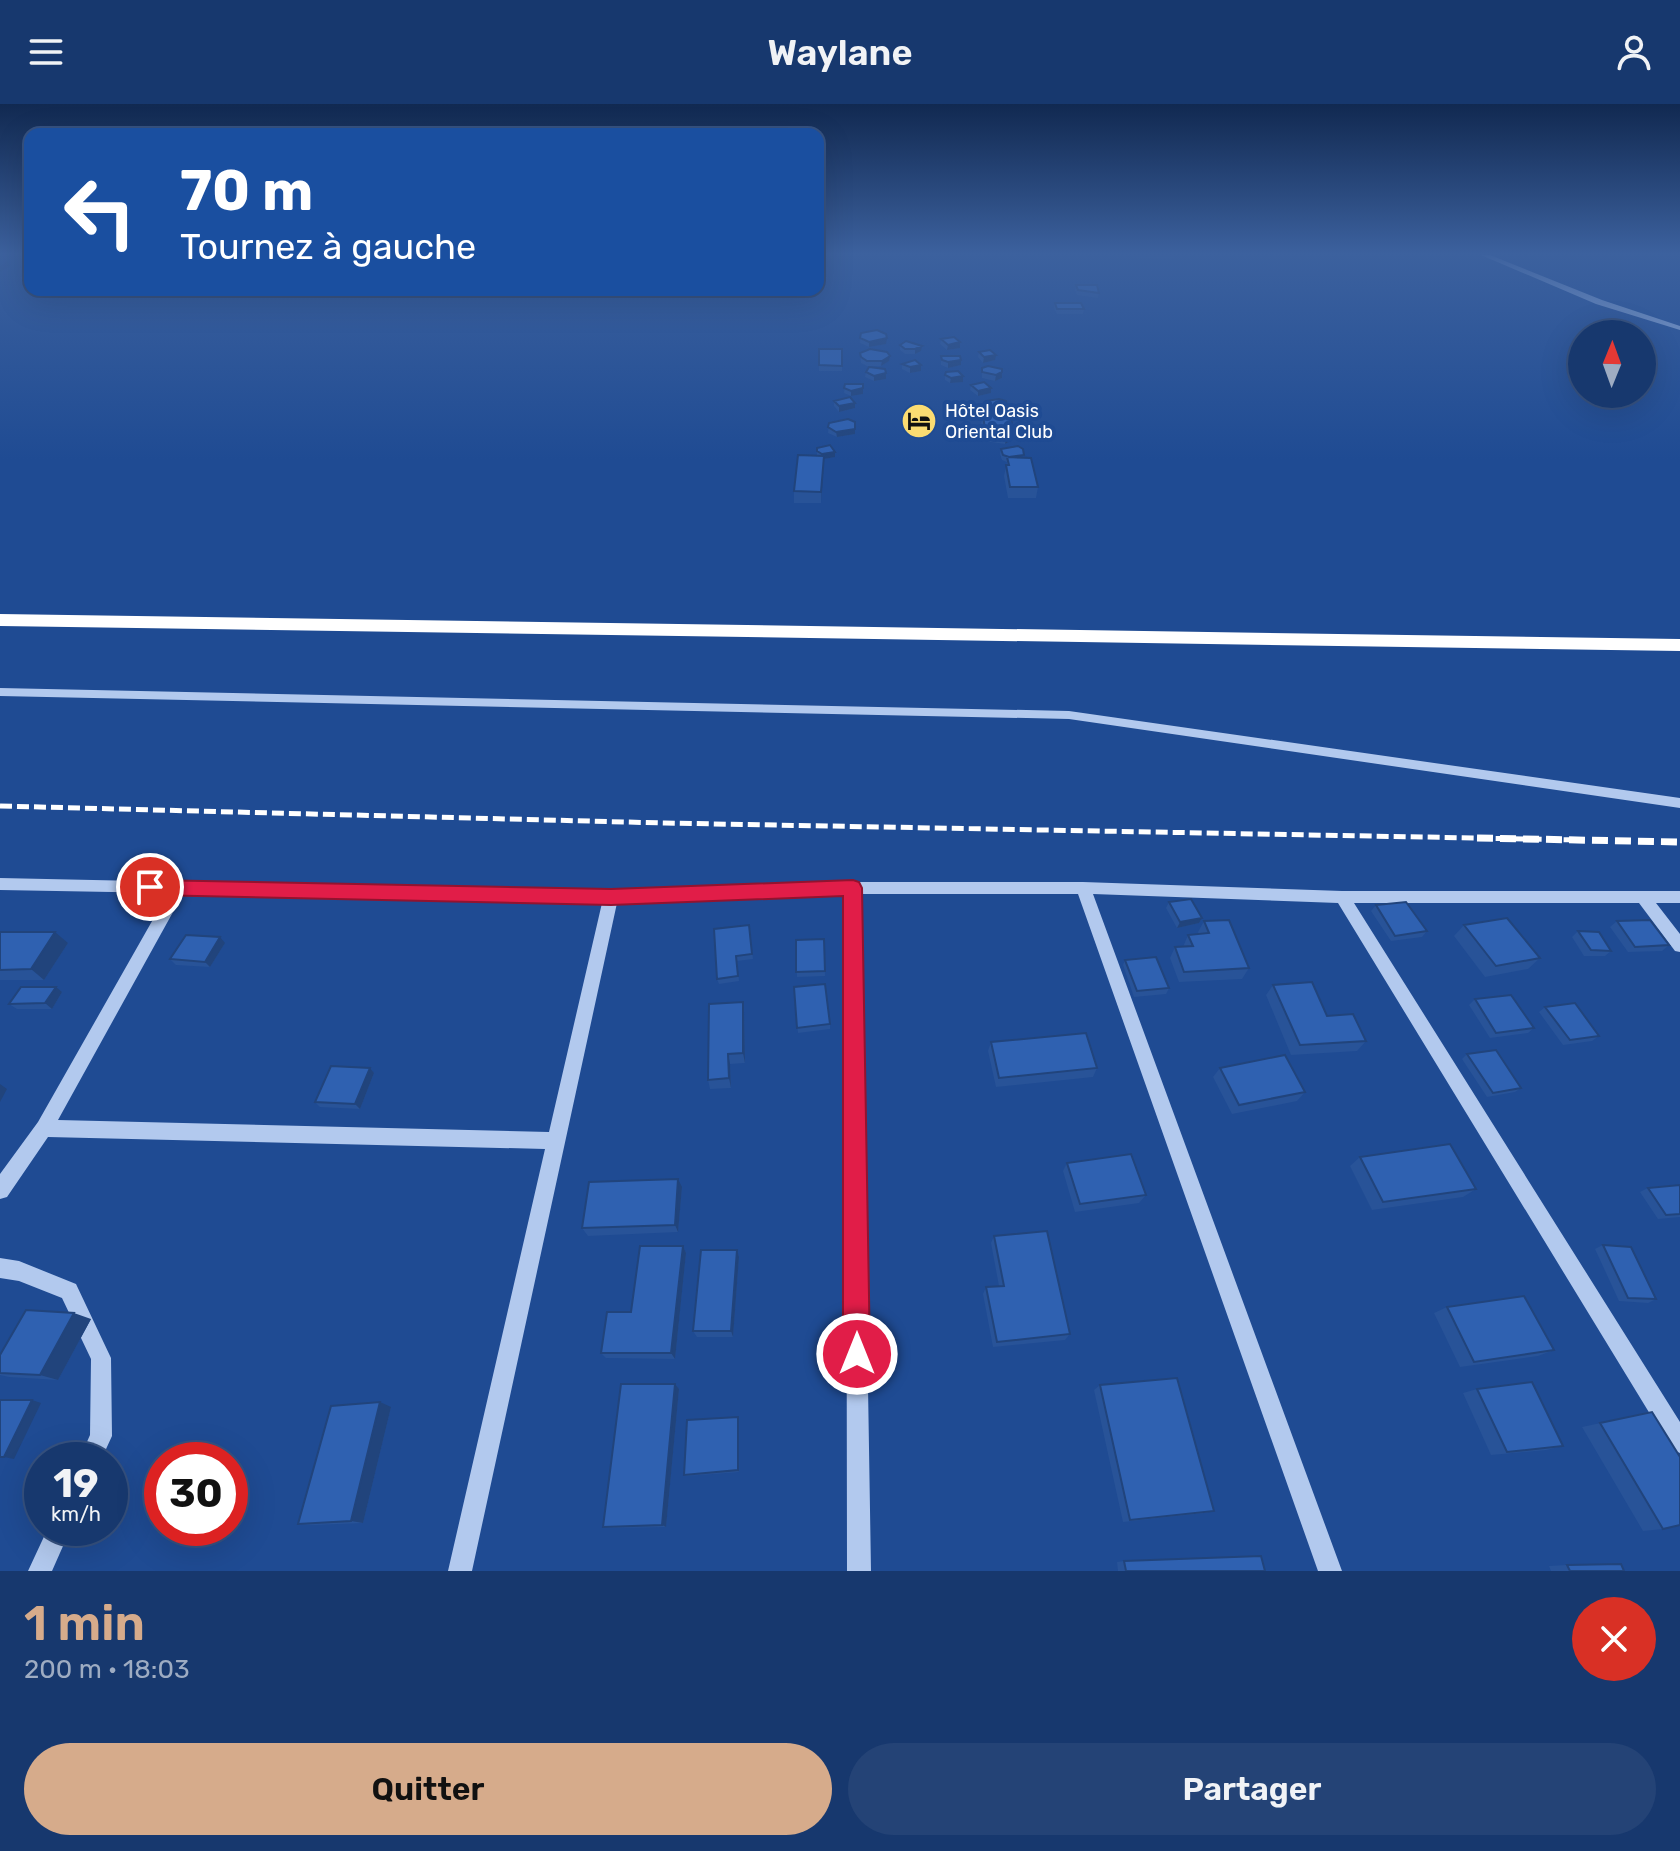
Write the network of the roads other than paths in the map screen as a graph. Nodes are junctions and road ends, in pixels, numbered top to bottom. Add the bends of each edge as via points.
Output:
1 (0, 620) edge
2 (1680, 645) edge
3 (0, 692) edge
4 (1680, 803) edge
5 (0, 884) edge
6 (179, 888) junction
7 (853, 888) junction
8 (1083, 888) junction
9 (611, 897) junction
10 (1342, 897) junction
11 (1643, 897) junction
12 (1680, 897) edge
13 (1680, 946) edge
14 (44, 1128) junction
15 (558, 1141) junction
16 (0, 1190) edge
17 (0, 1268) edge
18 (98, 1442) edge
19 (1680, 1442) edge
20 (52, 1546) edge
21 (40, 1571) edge
22 (460, 1571) edge
23 (859, 1571) edge
24 (1330, 1571) edge

1 - 2 highway
3 - 4 street via 1069,715
5 - 6 street
6 - 9 street
6 - 14 street
7 - 8 street
7 - 9 street
7 - 23 street
8 - 10 street
8 - 24 street
9 - 15 street
10 - 11 street
10 - 19 street
11 - 12 street
11 - 13 street
14 - 15 street
14 - 16 street
15 - 22 street
17 - 18 street via 69,1291 101,1358
20 - 21 street

